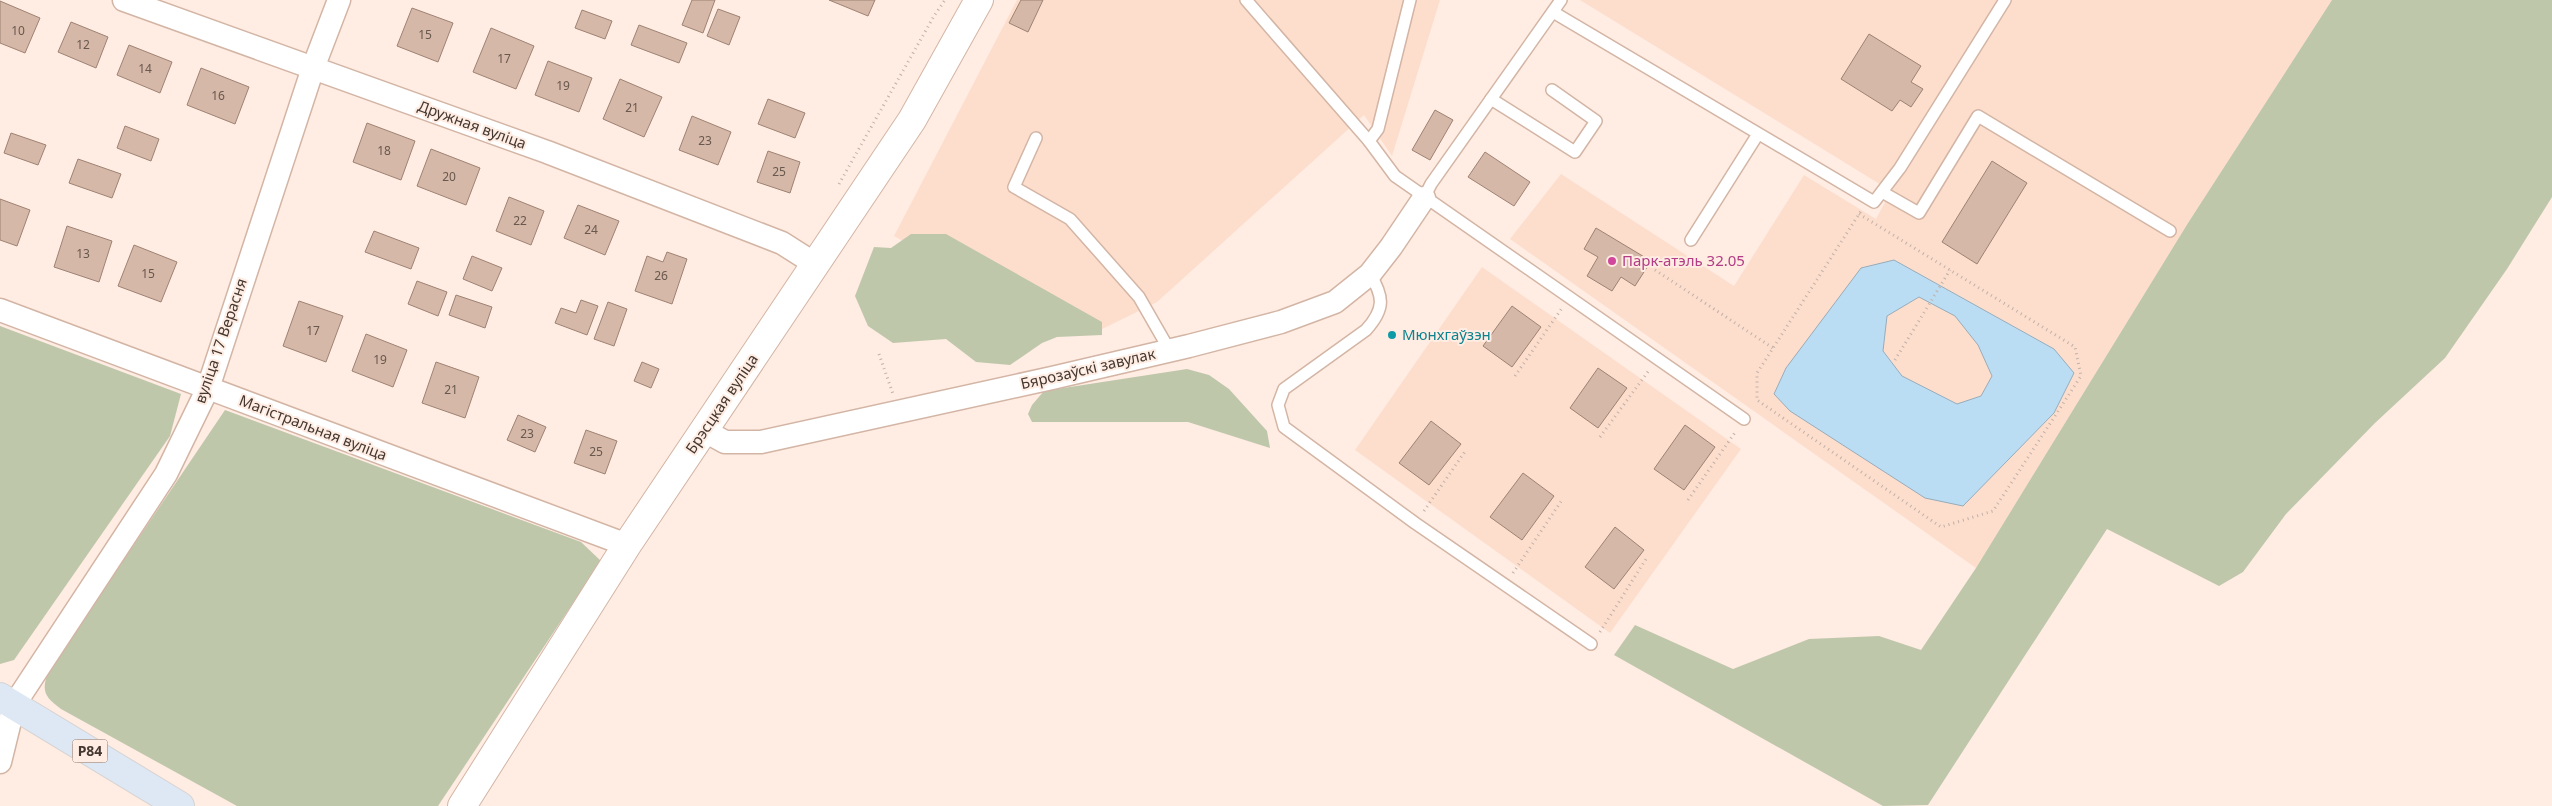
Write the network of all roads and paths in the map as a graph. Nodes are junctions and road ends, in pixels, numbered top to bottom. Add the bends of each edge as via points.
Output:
1 (124, 0) edge
2 (339, 0) edge
3 (945, 0) edge
4 (979, 0) edge
5 (1246, 0) edge
6 (1410, 0) edge
7 (1561, 0) edge
8 (2005, 0) edge
9 (1553, 12) junction
10 (313, 68) junction
11 (1552, 90) dead end
12 (1491, 99) junction
13 (1758, 134) junction
14 (1036, 138) dead end
15 (1369, 141) junction
16 (837, 187) dead end
17 (1882, 192) junction
18 (1424, 198) junction
19 (1868, 200) junction
20 (1859, 214) junction
21 (2170, 231) dead end
22 (1691, 240) dead end
23 (815, 264) junction
24 (1654, 270) dead end
25 (1950, 270) junction
26 (1370, 274) junction
27 (1569, 298) junction
28 (0, 310) edge
29 (1773, 348) junction
30 (1170, 351) junction
31 (879, 354) dead end
32 (1657, 359) junction
33 (1895, 360) dead end
34 (1515, 376) dead end
35 (208, 388) junction
36 (899, 410) junction
37 (1744, 419) joint
38 (705, 431) junction
39 (1600, 437) dead end
40 (1466, 450) dead end
41 (1562, 500) dead end
42 (1688, 500) dead end
43 (1415, 523) junction
44 (627, 545) junction
45 (1646, 559) dead end
46 (1504, 585) junction
47 (1591, 644) joint
48 (7, 701) edge
49 (0, 762) edge
50 (180, 806) edge
51 (462, 806) edge

1 - 10 street, Дружная вуліца
2 - 10 street, вуліца 17 Верасня
3 - 16 path
4 - 23 street, Брэсцкая вуліца via 912,120
5 - 15 lane
6 - 15 lane via 1378,129
7 - 9 lane
8 - 17 lane
9 - 12 lane
9 - 13 lane
10 - 23 street, Дружная вуліца via 547,152 782,243
10 - 35 street, вуліца 17 Верасня
11 - 12 lane via 1596,121 1575,152
12 - 18 lane
13 - 19 lane
13 - 22 lane
14 - 30 lane via 1014,187 1070,219 1139,297
15 - 18 lane via 1394,176
17 - 19 lane via 1874,202
17 - 21 lane via 1919,213 1978,116
18 - 26 street, Бярозаўскі завулак
18 - 27 lane
19 - 20 path
20 - 25 path
20 - 29 path
23 - 38 street, Брэсцкая вуліца
24 - 29 path
25 - 29 path via 2074,347 2081,376 1994,511 1941,527 1757,400 1757,373
25 - 33 path
26 - 30 street, Бярозаўскі завулак via 1335,302 1282,322
26 - 43 lane via 1380,290 1381,304 1375,320 1366,330 1284,389 1278,405 1284,427
27 - 32 lane
27 - 34 path
28 - 35 street, Магістральная вуліца
30 - 36 street, Бярозаўскі завулак
31 - 36 path
32 - 37 lane
32 - 39 path
35 - 44 street, Магістральная вуліца
35 - 48 street, вуліца 17 Верасня via 166,474
36 - 38 street, Бярозаўскі завулак via 761,442 725,442
37 - 42 path
38 - 44 street, Брэсцкая вуліца
40 - 43 path
41 - 46 path
43 - 46 lane
44 - 51 street, Брэсцкая вуліца
45 - 47 path
46 - 47 lane
48 - 49 street, вуліца 17 Верасня
48 - 50 main road, Р84

